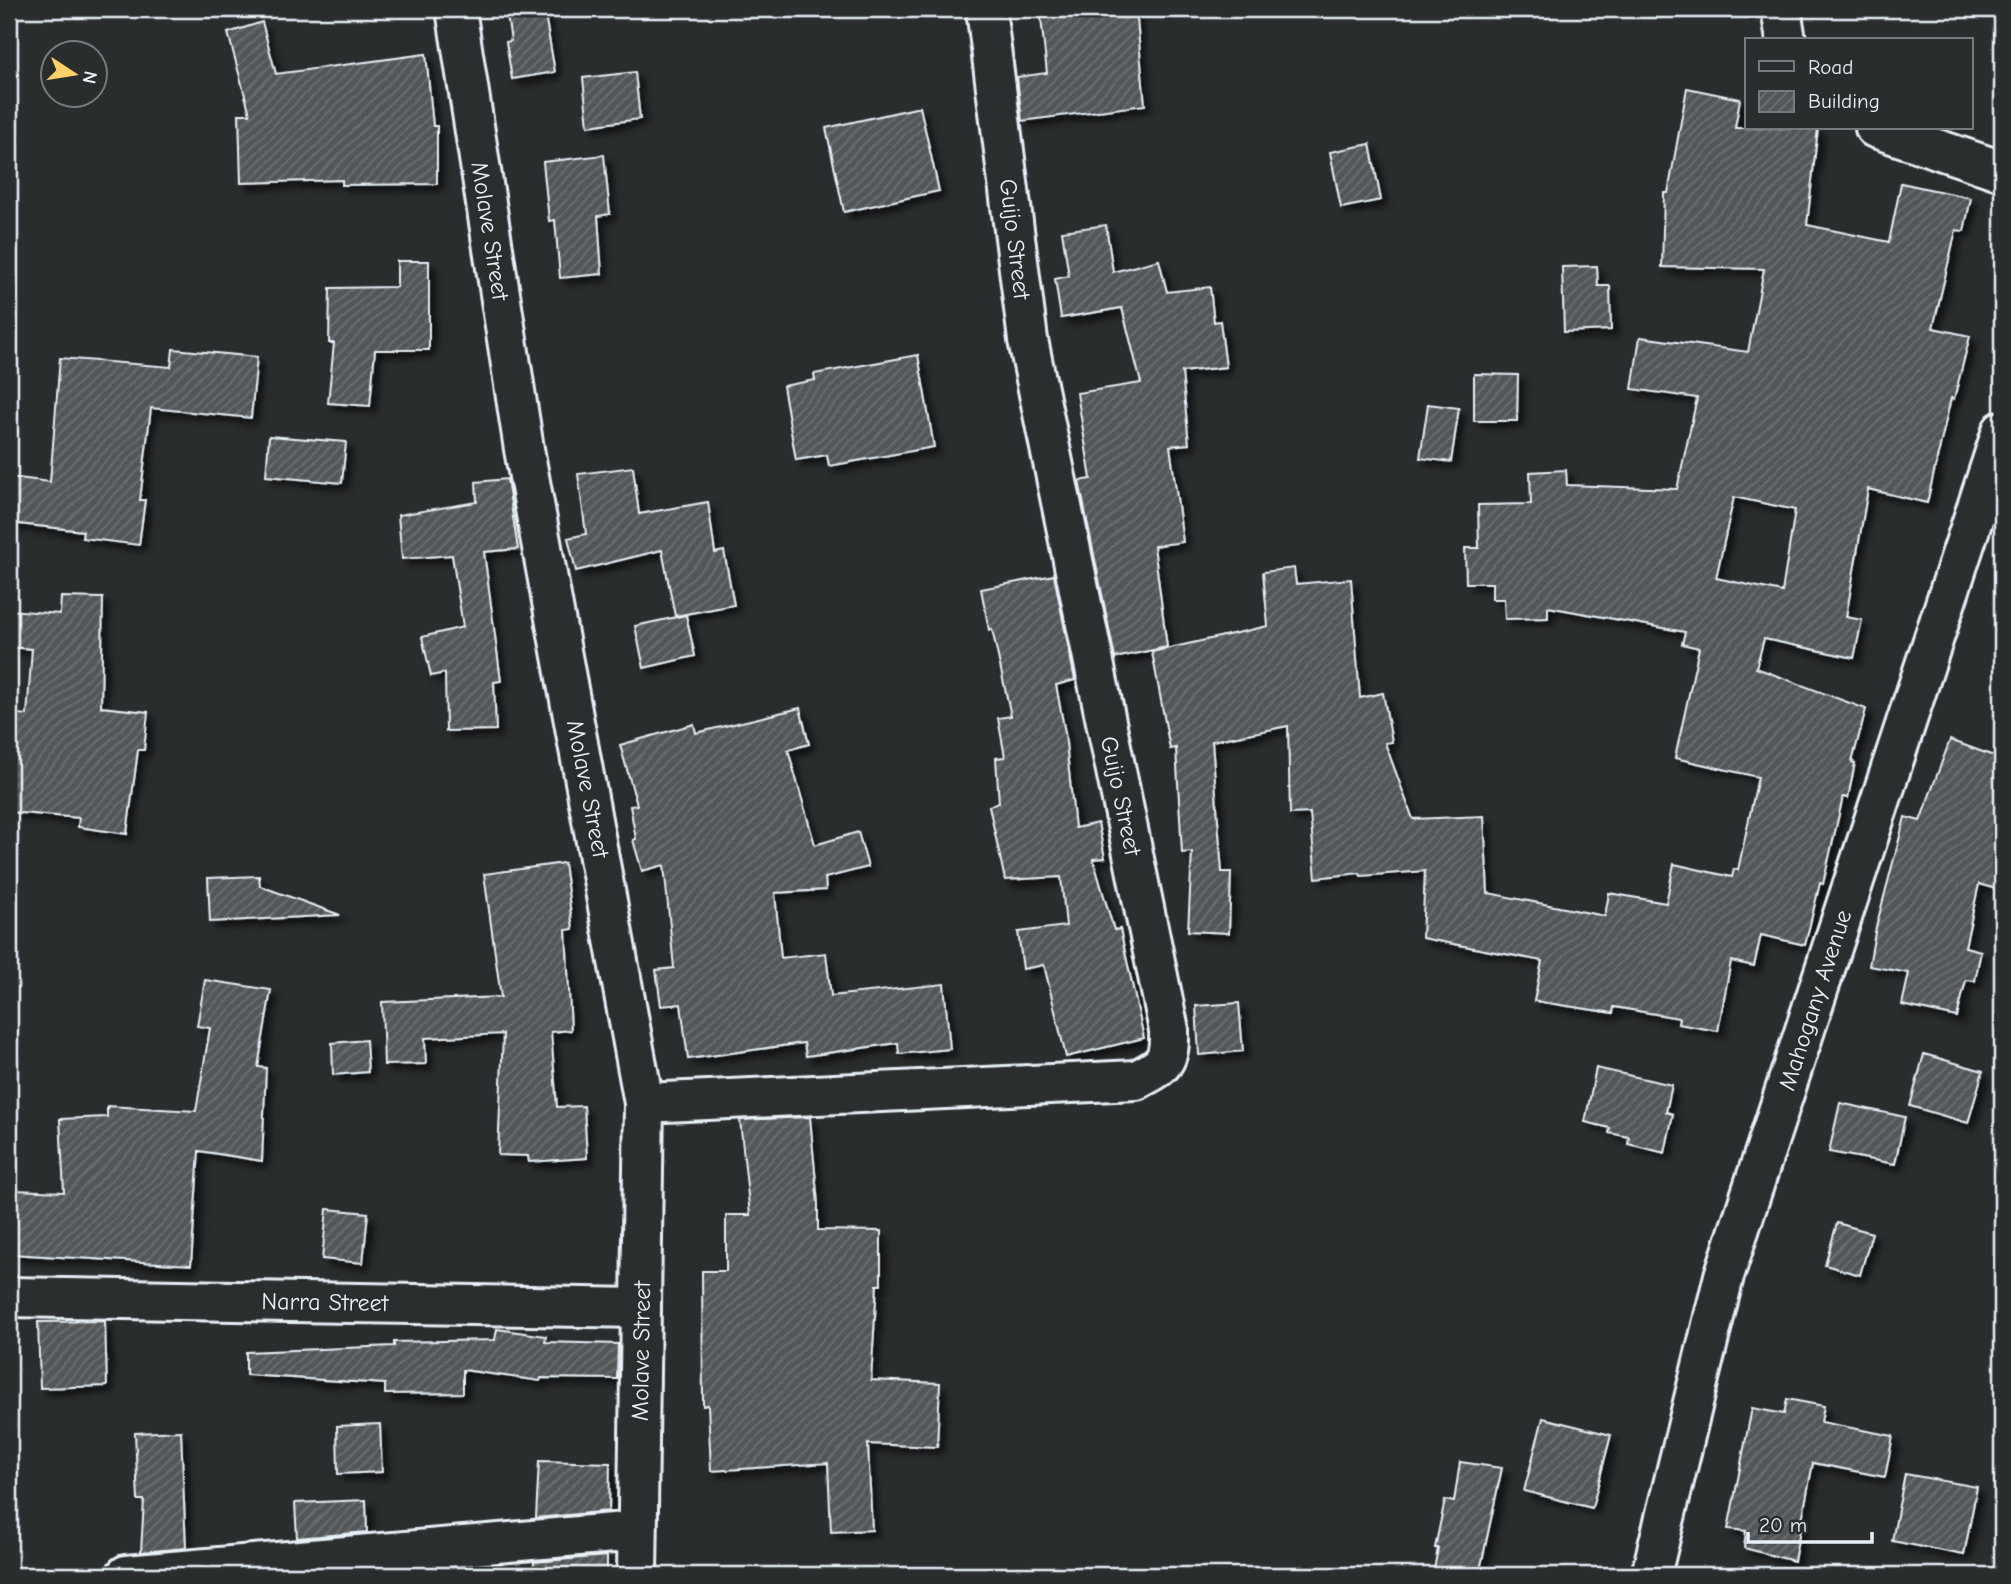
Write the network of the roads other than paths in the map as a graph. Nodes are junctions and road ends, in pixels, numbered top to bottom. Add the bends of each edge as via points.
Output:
1 (456, 9) edge
2 (986, 9) edge
3 (1781, 9) edge
4 (1786, 38) edge
5 (1881, 130) edge
6 (2002, 171) edge
7 (2002, 431) edge
8 (644, 1103) junction
9 (9, 1297) edge
10 (641, 1308) junction
11 (638, 1531) junction
12 (126, 1575) edge
13 (637, 1575) edge
14 (1651, 1575) edge

1 - 8 street, Molave Street via 524,449
2 - 8 street, Guijo Street via 1028,340 1170,1053 1159,1069 1136,1080
3 - 4 street
5 - 6 street
7 - 14 street, Mahogany Avenue via 1724,1276
8 - 10 street, Molave Street
9 - 10 street, Narra Street
10 - 11 street, Molave Street
11 - 12 street
11 - 13 street, Molave Street

